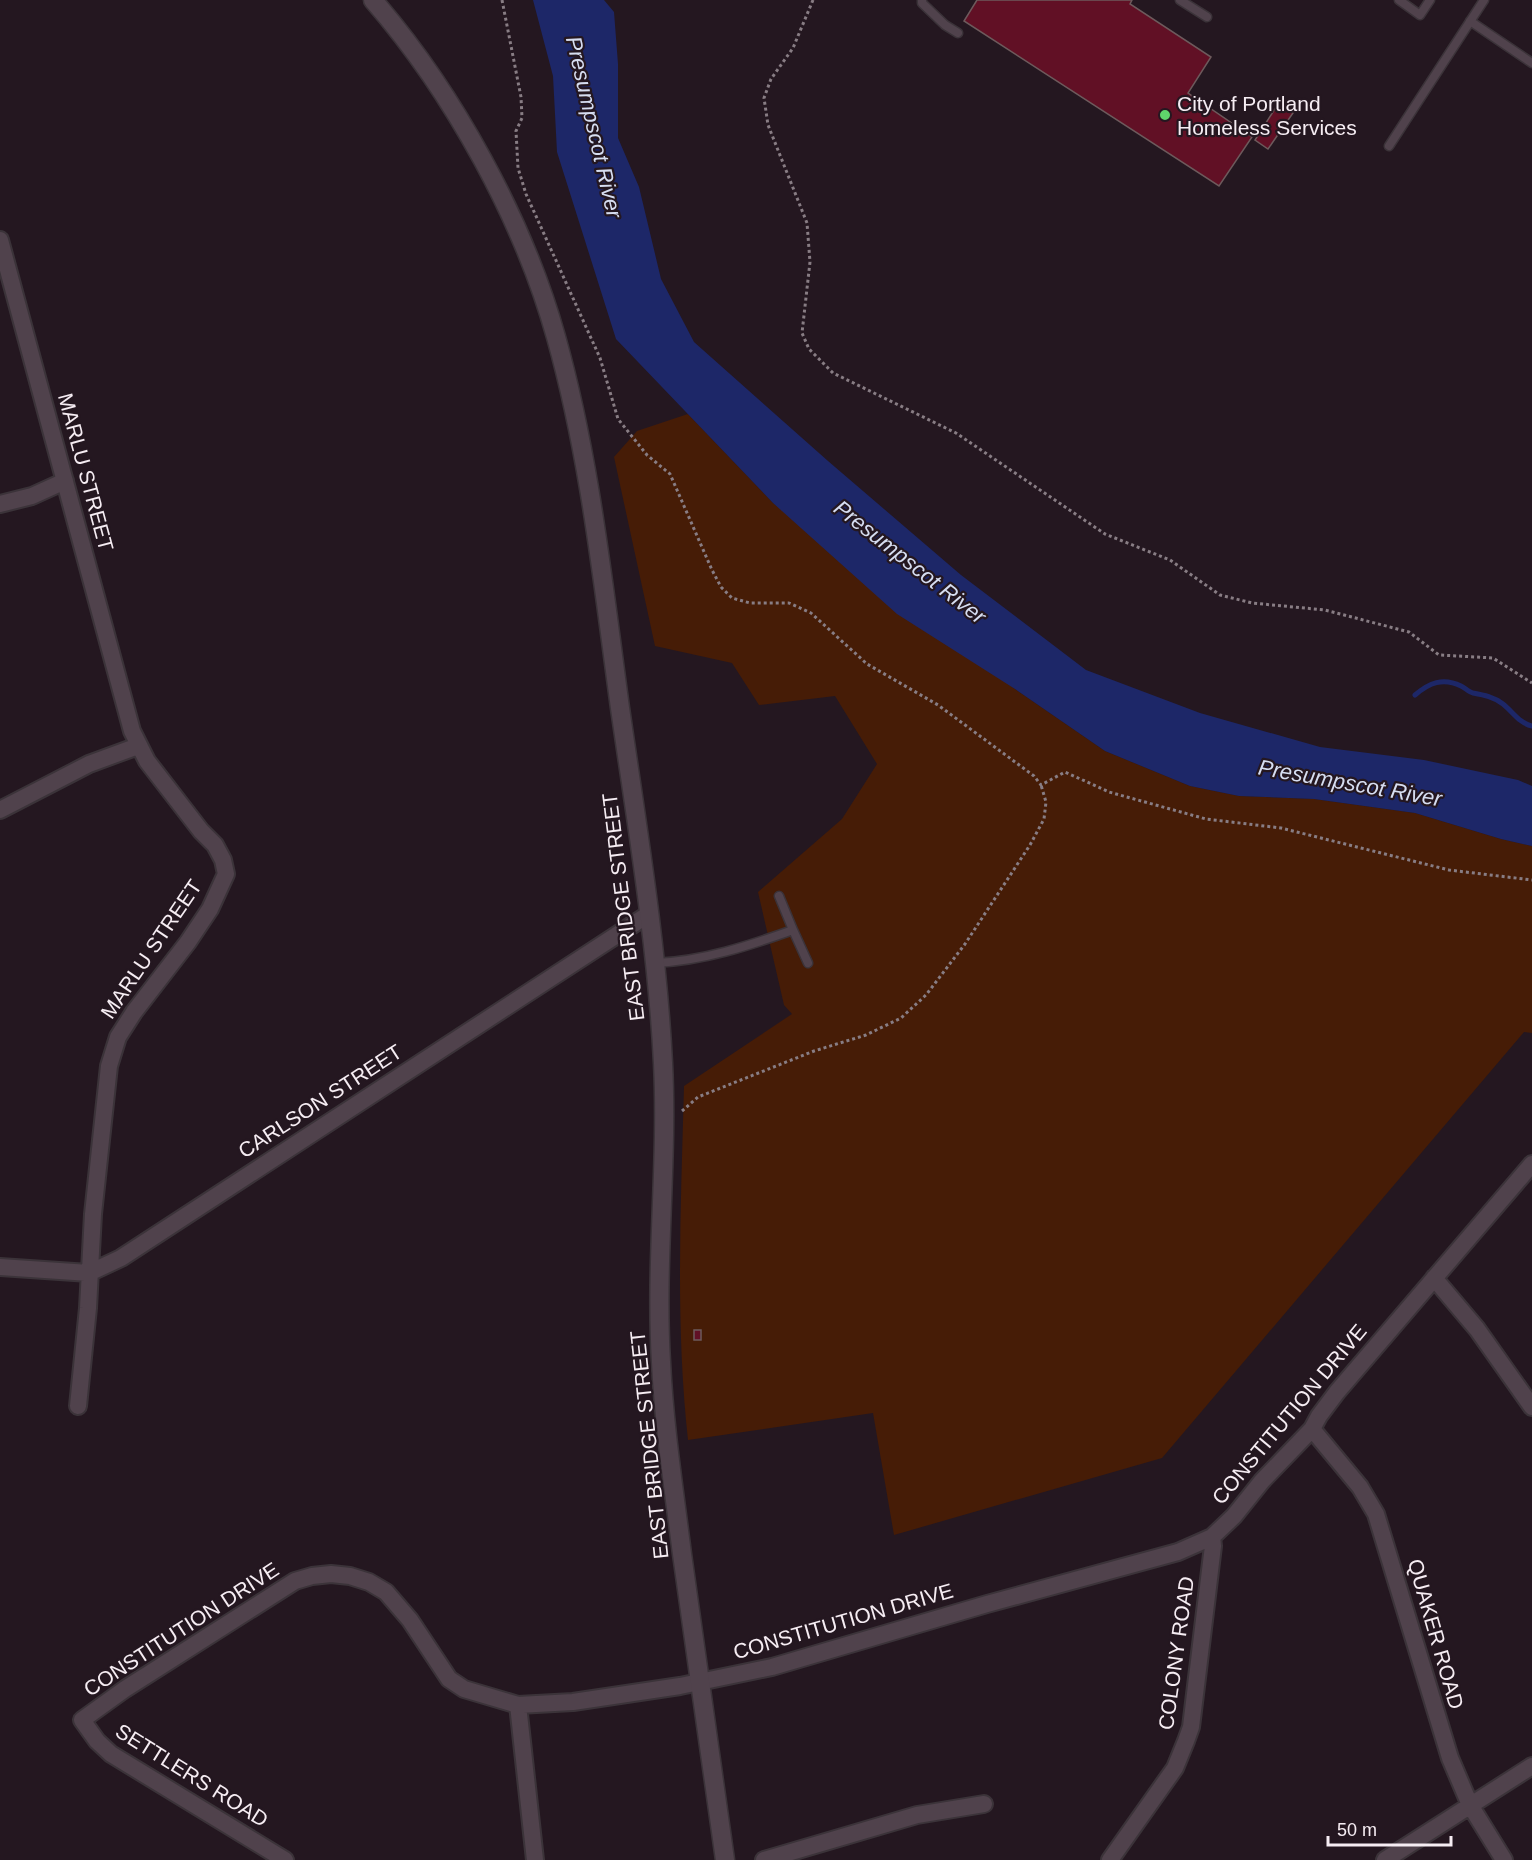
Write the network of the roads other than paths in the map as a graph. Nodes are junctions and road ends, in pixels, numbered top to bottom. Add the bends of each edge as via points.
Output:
1 (373, 0) edge
2 (922, 0) edge
3 (1180, 0) edge
4 (1399, 0) edge
5 (1430, 0) edge
6 (1484, 0) edge
7 (1207, 17) dead end
8 (1470, 21) junction
9 (958, 33) dead end
10 (1532, 63) edge
11 (1389, 146) dead end
12 (0, 240) edge
13 (65, 481) junction
14 (0, 504) edge
15 (138, 746) junction
16 (0, 810) edge
17 (779, 896) dead end
18 (649, 914) junction
19 (793, 930) junction
20 (655, 963) junction
21 (808, 963) dead end
22 (1532, 1164) edge
23 (0, 1267) edge
24 (89, 1273) junction
25 (1434, 1278) junction
26 (78, 1406) dead end
27 (1532, 1407) edge
28 (1312, 1429) junction
29 (1212, 1537) junction
30 (699, 1682) junction
31 (518, 1706) junction
32 (82, 1720) joint
33 (1532, 1766) edge
34 (984, 1804) dead end
35 (1470, 1805) junction
36 (285, 1860) edge
37 (535, 1860) edge
38 (725, 1860) edge
39 (764, 1860) edge
40 (1110, 1860) edge
41 (1385, 1860) edge
42 (1504, 1860) edge

1 - 18 street, EAST BRIDGE STREET via 399,30 461,120 517,229 556,337 585,461
2 - 9 lane
3 - 7 lane
4 - 5 lane via 1420,15
6 - 8 lane
8 - 10 lane
8 - 11 lane
12 - 13 street, MARLU STREET
13 - 14 street via 32,496
13 - 15 street, MARLU STREET
15 - 16 street via 89,764
15 - 24 street, MARLU STREET via 215,845 226,874 210,909 118,1037 105,1095
17 - 19 lane
18 - 20 street, EAST BRIDGE STREET
18 - 24 street, CARLSON STREET via 130,1252
19 - 20 lane via 697,959
19 - 21 lane
20 - 30 street, EAST BRIDGE STREET via 663,1063 661,1364
22 - 25 street, CONSTITUTION DRIVE
23 - 24 street
24 - 26 street, MARLU STREET
25 - 27 street via 1477,1329
25 - 28 street, CONSTITUTION DRIVE via 1337,1392
28 - 29 street, CONSTITUTION DRIVE
28 - 35 street, QUAKER ROAD via 1360,1487 1376,1514 1450,1758
29 - 30 street, CONSTITUTION DRIVE via 1178,1552 772,1667
29 - 40 street, COLONY ROAD via 1189,1734 1175,1768
30 - 31 street, CONSTITUTION DRIVE via 573,1702
30 - 38 street, EAST BRIDGE STREET
31 - 32 street, CONSTITUTION DRIVE via 464,1689 450,1679 386,1592 369,1582 331,1574 295,1581
31 - 37 street
32 - 36 street, SETTLERS ROAD via 111,1754
33 - 35 street
34 - 39 street via 916,1815
35 - 41 street
35 - 42 street, QUAKER ROAD

